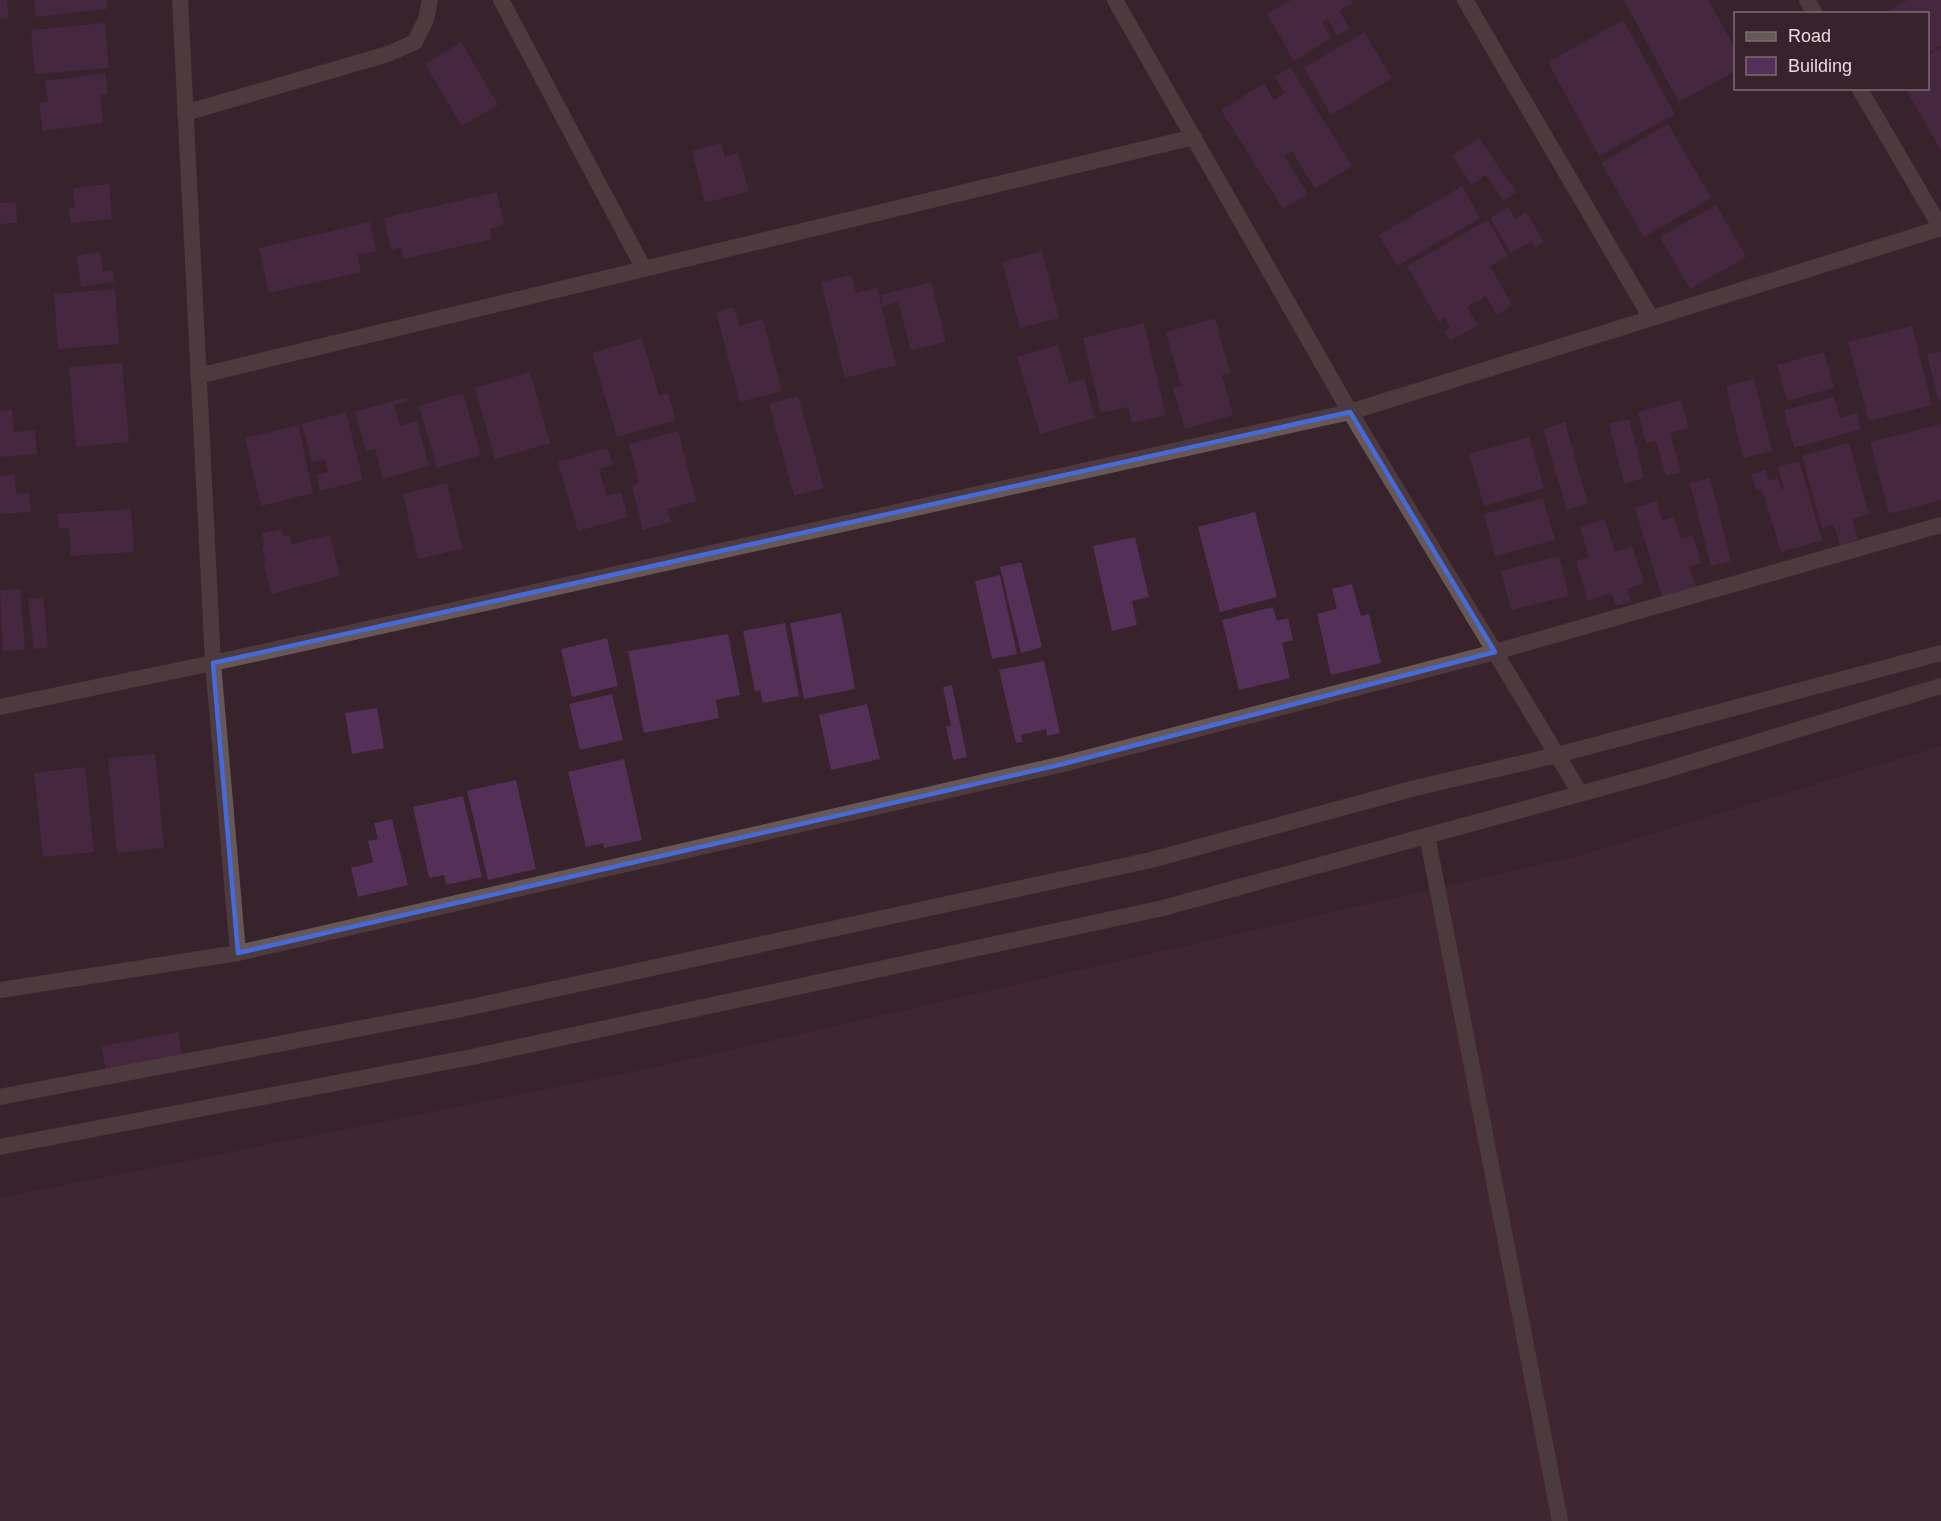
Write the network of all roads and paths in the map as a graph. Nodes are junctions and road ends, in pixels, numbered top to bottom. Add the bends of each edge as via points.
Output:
1 (180, 0) edge
2 (430, 0) edge
3 (501, 0) edge
4 (1115, 0) edge
5 (1465, 0) edge
6 (1860, 90) edge
7 (185, 113) junction
8 (1194, 137) junction
9 (1941, 228) edge
10 (644, 269) junction
11 (1652, 318) junction
12 (198, 376) junction
13 (1350, 412) junction
14 (1941, 525) edge
15 (1495, 652) junction
16 (1941, 653) edge
17 (213, 663) junction
18 (1941, 686) edge
19 (0, 707) edge
20 (1557, 755) junction
21 (1580, 793) junction
22 (1427, 835) junction
23 (238, 953) junction
24 (0, 990) edge
25 (0, 1097) edge
26 (0, 1147) edge
27 (1560, 1521) edge

1 - 7 street
2 - 7 street via 416,42 388,54
3 - 10 street
4 - 8 street
5 - 11 street
6 - 9 street
7 - 12 street
8 - 10 street
8 - 13 street
9 - 11 street
10 - 12 street
11 - 13 street
12 - 17 street
13 - 15 street
13 - 17 street
14 - 15 street
15 - 20 street
15 - 23 street via 1063,764
16 - 20 street
17 - 19 street
17 - 23 street
18 - 21 street
20 - 21 street
20 - 25 street via 1414,788 1151,860 462,1009
21 - 22 street
22 - 26 street via 1163,908 472,1057
22 - 27 street
23 - 24 street

